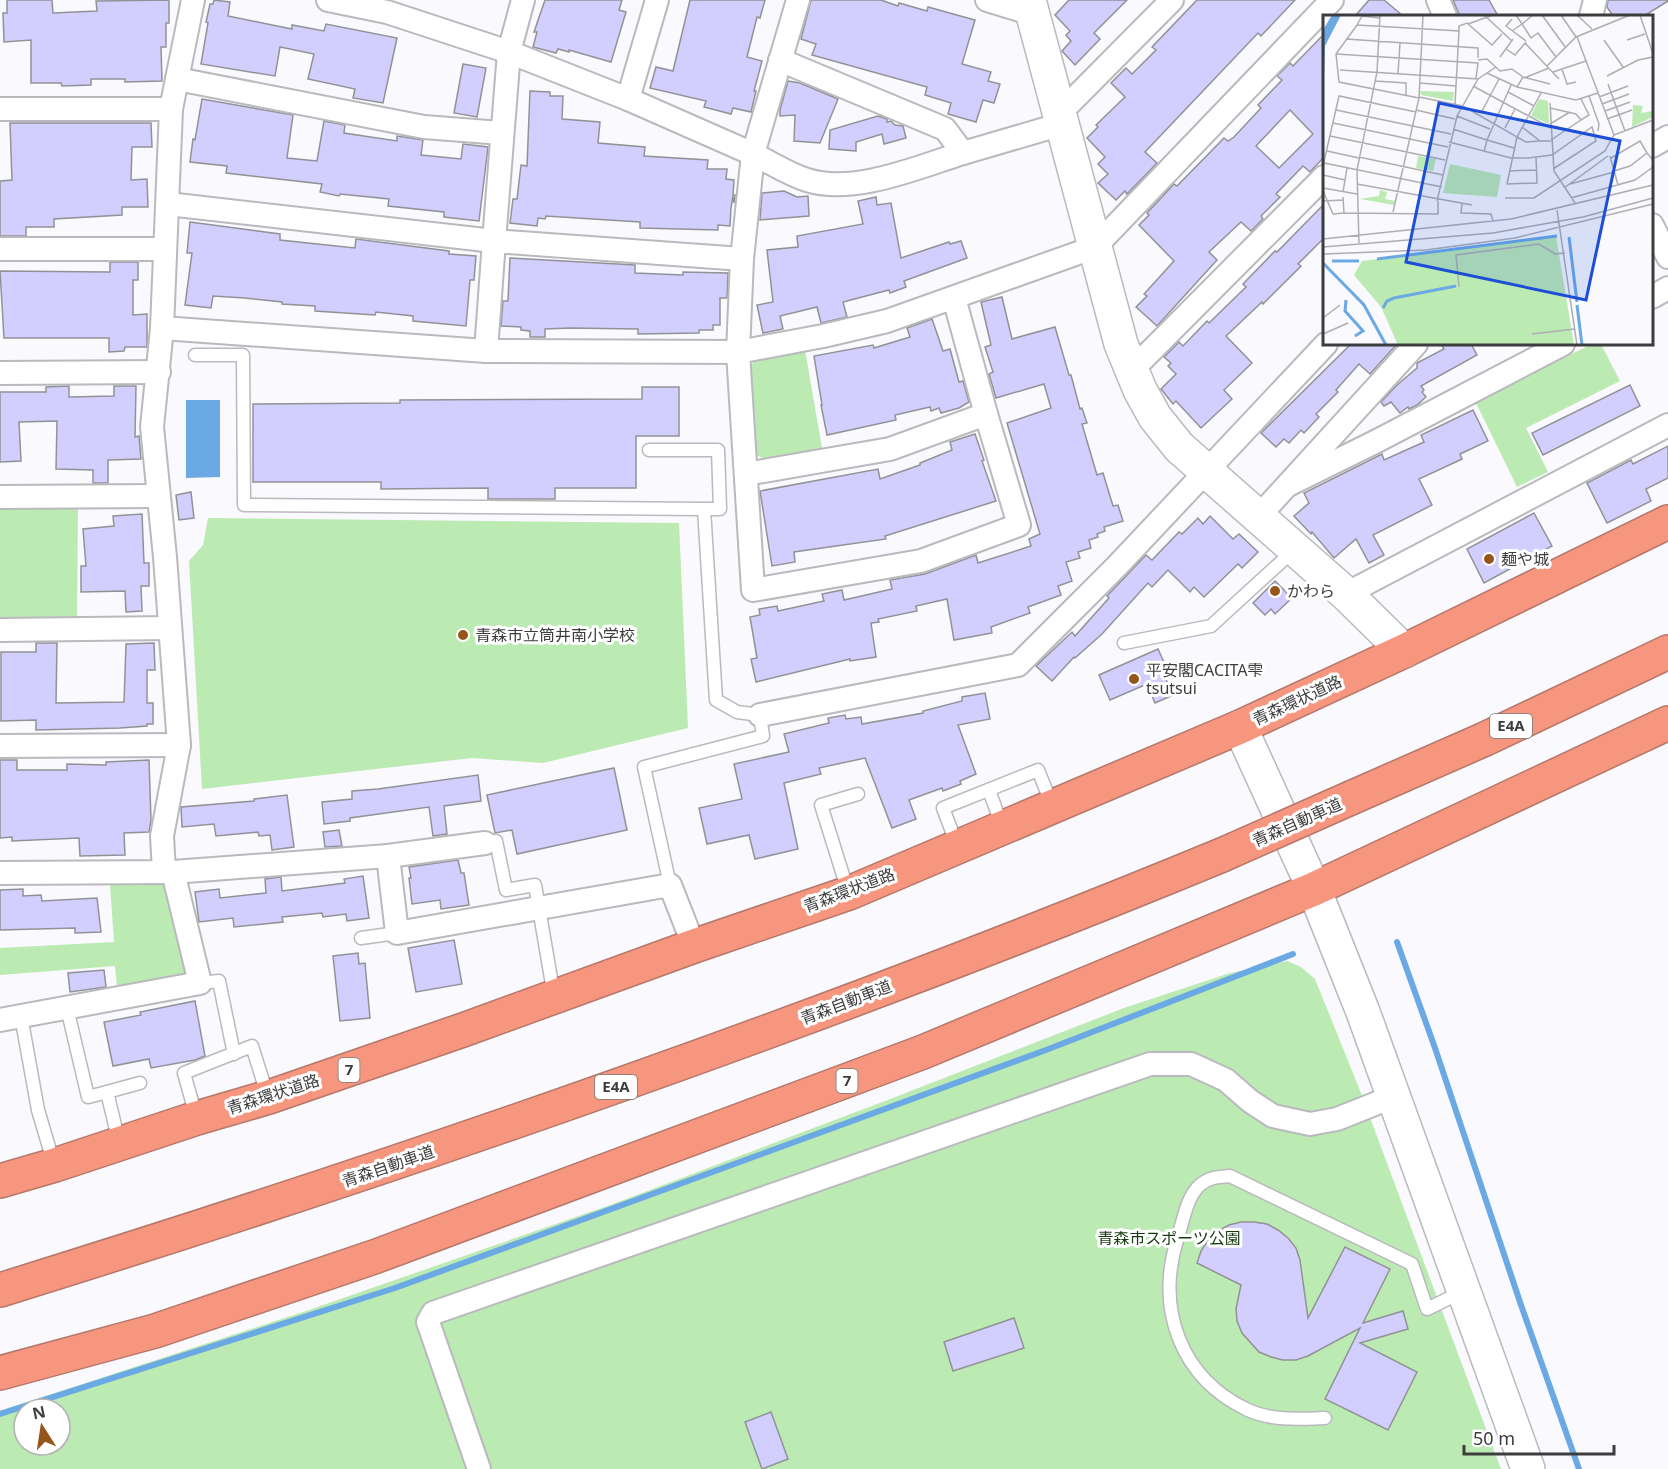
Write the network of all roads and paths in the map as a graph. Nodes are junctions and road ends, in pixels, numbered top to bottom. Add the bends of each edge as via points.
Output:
1 (193, 0) edge
2 (328, 0) edge
3 (523, 0) edge
4 (657, 0) edge
5 (798, 0) edge
6 (987, 0) edge
7 (1172, 0) edge
8 (1332, 0) edge
9 (1437, 0) edge
10 (1595, 0) edge
11 (388, 6) edge
12 (1031, 7) edge
13 (1444, 15) edge
14 (1591, 15) edge
15 (509, 52) junction
16 (780, 60) junction
17 (177, 79) junction
18 (628, 99) junction
19 (0, 109) edge
20 (171, 109) junction
21 (1060, 119) junction
22 (501, 133) junction
23 (1668, 137) edge
24 (1653, 145) edge
25 (963, 153) junction
26 (753, 154) junction
27 (1323, 178) edge
28 (168, 204) junction
29 (1653, 227) edge
30 (494, 241) junction
31 (1095, 247) junction
32 (0, 249) edge
33 (165, 249) junction
34 (1668, 257) edge
35 (742, 259) junction
36 (1668, 288) edge
37 (1653, 296) edge
38 (954, 298) junction
39 (162, 328) junction
40 (1325, 345) edge
41 (1415, 345) edge
42 (1561, 345) edge
43 (486, 351) junction
44 (738, 352) junction
45 (195, 355) dead end
46 (1132, 370) junction
47 (159, 372) junction
48 (0, 373) edge
49 (986, 414) junction
50 (1668, 425) edge
51 (649, 450) dead end
52 (1206, 471) junction
53 (746, 474) junction
54 (1288, 484) junction
55 (158, 496) junction
56 (0, 497) edge
57 (704, 509) junction
58 (1259, 516) junction
59 (1668, 522) edge
60 (1295, 549) junction
61 (1346, 594) junction
62 (169, 628) junction
63 (0, 630) edge
64 (1124, 643) dead end
65 (1404, 651) junction
66 (1668, 652) edge
67 (760, 715) junction
68 (1668, 723) edge
69 (1240, 726) junction
70 (179, 745) junction
71 (0, 746) edge
72 (989, 790) junction
73 (858, 794) dead end
74 (1053, 806) junction
75 (1003, 827) junction
76 (485, 843) joint
77 (957, 846) junction
78 (388, 856) junction
79 (168, 872) junction
80 (0, 873) edge
81 (670, 885) junction
82 (1314, 889) junction
83 (849, 892) junction
84 (540, 909) junction
85 (396, 933) junction
86 (362, 938) dead end
87 (694, 946) junction
88 (200, 983) junction
89 (555, 997) junction
90 (67, 1008) junction
91 (10, 1018) edge
92 (234, 1054) junction
93 (140, 1083) dead end
94 (107, 1092) junction
95 (1395, 1096) junction
96 (268, 1097) junction
97 (197, 1118) junction
98 (119, 1142) junction
99 (55, 1165) junction
100 (0, 1181) edge
101 (0, 1290) edge
102 (1463, 1292) junction
103 (0, 1373) edge
104 (1325, 1418) dead end
105 (478, 1469) edge
106 (1528, 1469) edge

1 - 17 street
2 - 11 street
3 - 15 street
4 - 18 street
5 - 16 street
6 - 12 street
7 - 21 street
8 - 31 street
9 - 13 street
10 - 14 street
11 - 15 street
12 - 21 street
15 - 18 street
15 - 22 street
16 - 25 street via 945,129
16 - 26 street
17 - 20 street
17 - 22 street via 424,127
18 - 26 street
19 - 20 street
20 - 28 street
21 - 25 street
21 - 31 street
22 - 30 street
23 - 24 street
25 - 26 street via 870,182 837,184 807,180
26 - 35 street
27 - 46 street
28 - 30 street
28 - 33 street
29 - 34 street
30 - 35 street
30 - 43 street
31 - 38 street
31 - 46 street via 1121,344
32 - 33 street
33 - 39 street
35 - 44 street
36 - 37 street
38 - 44 street via 887,321
38 - 49 street
39 - 43 street
39 - 47 street
40 - 52 street
41 - 54 street
42 - 54 street
43 - 44 street
44 - 53 street
45 - 57 lane via 243,356 244,505
46 - 52 street via 1155,417 1179,447
47 - 48 street
47 - 55 street via 152,427
49 - 53 street via 890,449
49 - 53 street via 1019,525 921,561 753,590
50 - 61 street
51 - 57 lane via 718,450 720,509
52 - 58 street
52 - 67 street via 1018,665
54 - 58 street
55 - 56 street
55 - 62 street
57 - 67 lane via 716,700 737,712
58 - 60 street
59 - 65 highway, 青森環状道路 / 7
60 - 61 street
60 - 64 lane via 1211,626
61 - 65 street
62 - 63 street
62 - 70 street
65 - 69 highway, 青森環状道路 / 7
66 - 101 highway, 青森自動車道 / E4A, bridge via 1485,739 1096,907 721,1050 332,1185
67 - 81 lane via 763,736 644,767
68 - 82 highway, 7
69 - 74 highway, 青森環状道路 / 7
69 - 82 street
70 - 71 street
70 - 79 street via 162,837
72 - 74 lane via 1038,770
72 - 75 lane
72 - 77 lane via 943,808
73 - 83 lane via 821,805
74 - 75 highway, 青森環状道路 / 7
75 - 77 highway, 青森環状道路 / 7
76 - 78 street
76 - 84 lane via 496,841 506,890 535,885
77 - 83 highway, 青森環状道路 / 7
78 - 79 street
78 - 85 street
79 - 80 street
79 - 88 street
81 - 84 street
81 - 87 street
82 - 95 street
82 - 103 highway, 7 via 923,1052 386,1253 155,1331
83 - 87 highway, 青森環状道路 / 7
84 - 85 street
84 - 89 lane
85 - 86 lane
87 - 89 highway, 青森環状道路 / 7
88 - 90 street
88 - 92 lane via 219,981
89 - 96 highway, 青森環状道路 / 7
90 - 91 street
90 - 94 lane via 88,1097
91 - 99 lane
92 - 96 lane via 252,1046
92 - 97 lane via 184,1073
93 - 94 lane
94 - 98 lane
95 - 102 street
95 - 105 street via 1337,1119 1310,1124 1273,1116 1226,1080 1191,1064 1150,1064 433,1313 428,1322
96 - 97 highway, 青森環状道路 / 7
97 - 98 highway, 青森環状道路 / 7
98 - 99 highway, 青森環状道路 / 7
99 - 100 highway, 青森環状道路 / 7
102 - 104 lane via 1427,1309 1412,1264 1230,1176 1211,1178 1198,1186 1174,1251 1168,1289 1174,1327 1190,1362 1216,1390 1249,1410 1286,1419
102 - 106 street

